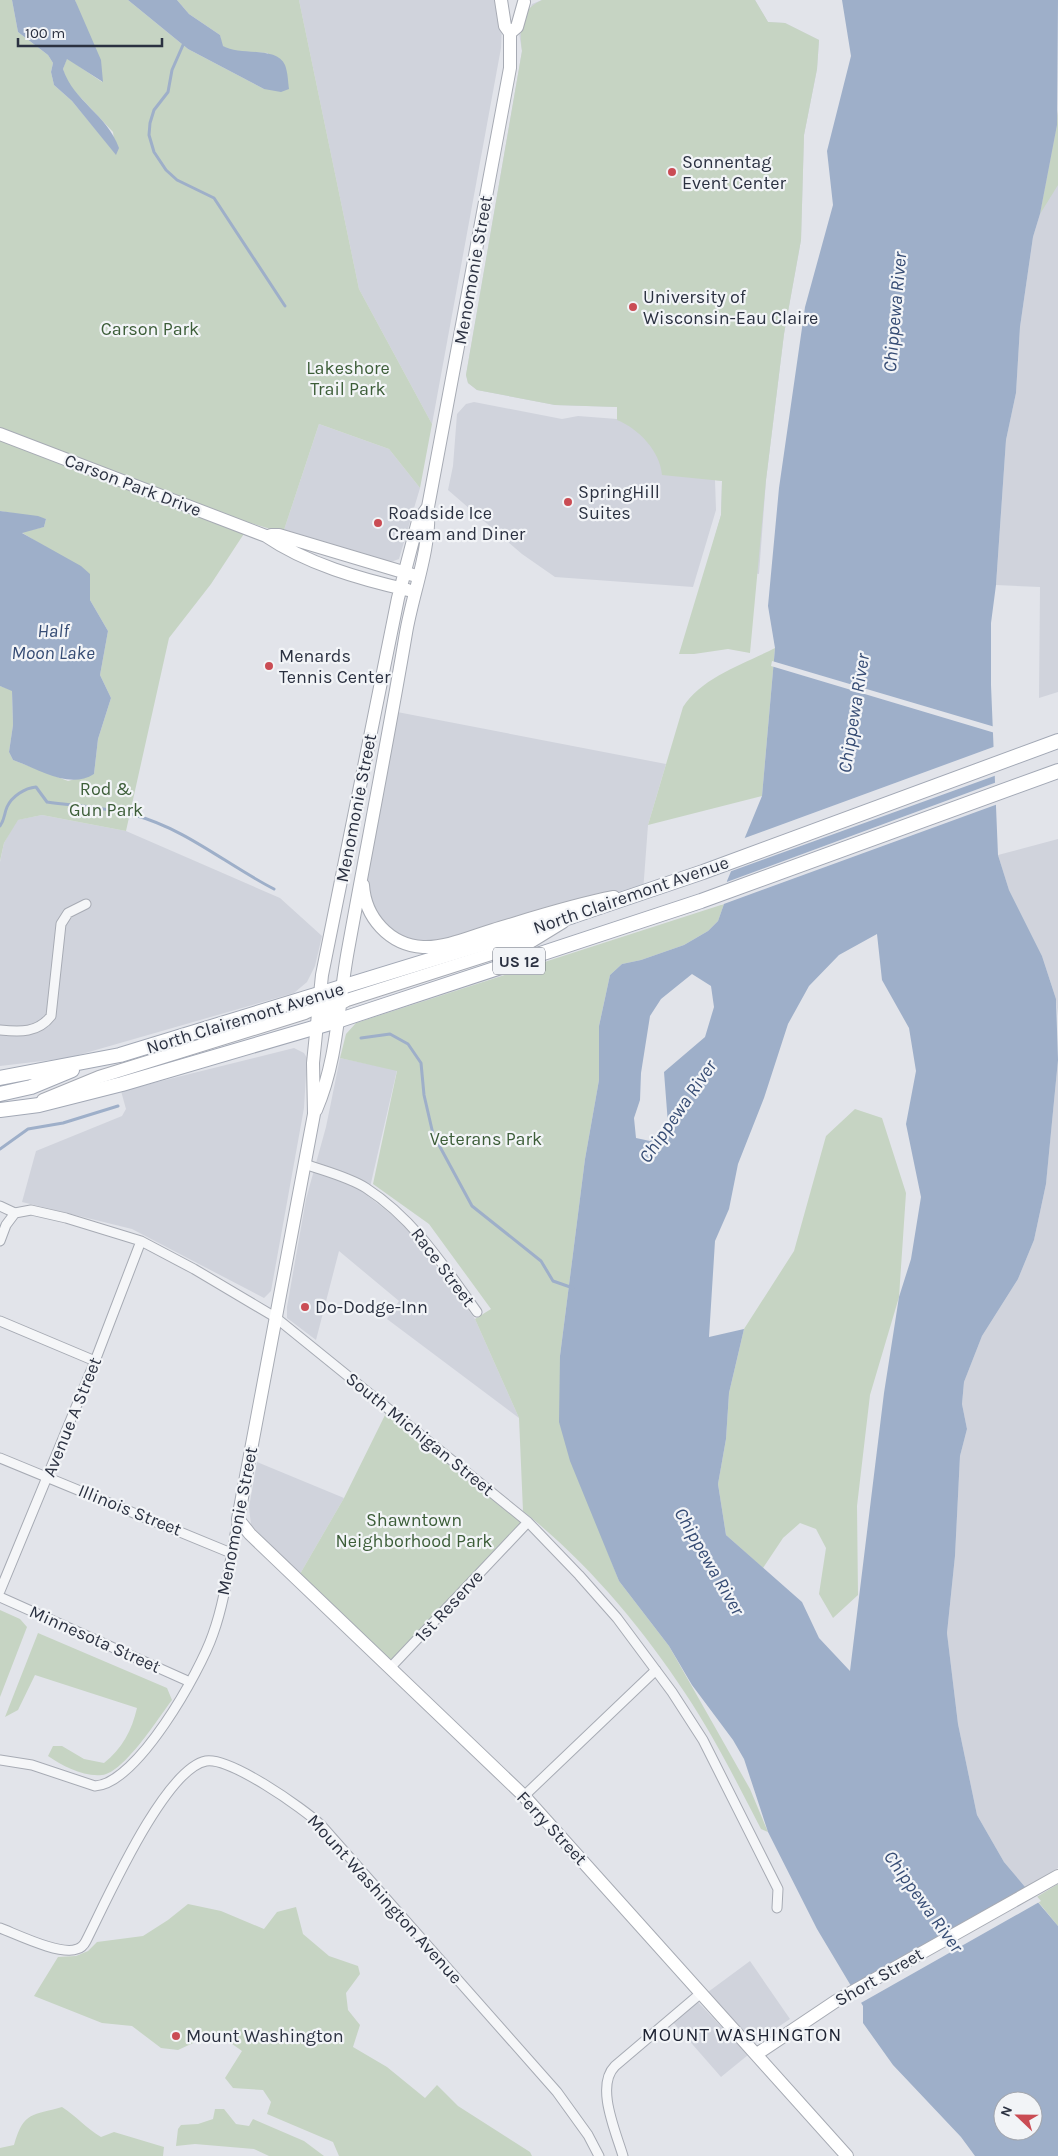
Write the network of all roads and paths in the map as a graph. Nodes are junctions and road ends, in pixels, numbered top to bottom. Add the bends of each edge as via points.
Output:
1 (501, 0) edge
2 (506, 0) edge
3 (526, 1) edge
4 (510, 33) junction
5 (0, 434) edge
6 (266, 536) junction
7 (411, 574) junction
8 (400, 588) junction
9 (414, 592) junction
10 (1055, 742) edge
11 (1053, 773) edge
12 (362, 873) junction
13 (643, 892) junction
14 (86, 904) dead end
15 (573, 916) junction
16 (341, 989) junction
17 (319, 1001) junction
18 (339, 1004) junction
19 (337, 1021) junction
20 (316, 1027) junction
21 (0, 1030) edge
22 (94, 1060) junction
23 (0, 1078) edge
24 (0, 1094) edge
25 (30, 1106) junction
26 (0, 1110) edge
27 (314, 1114) junction
28 (305, 1164) junction
29 (0, 1206) edge
30 (15, 1213) junction
31 (0, 1241) edge
32 (141, 1242) junction
33 (477, 1312) dead end
34 (275, 1317) junction
35 (0, 1321) edge
36 (95, 1361) junction
37 (0, 1458) edge
38 (48, 1477) junction
39 (238, 1519) junction
40 (528, 1522) junction
41 (231, 1552) junction
42 (0, 1591) edge
43 (0, 1597) edge
44 (390, 1668) junction
45 (656, 1670) junction
46 (190, 1682) junction
47 (0, 1760) edge
48 (524, 1796) junction
49 (1058, 1876) edge
50 (777, 1908) dead end
51 (0, 1928) edge
52 (701, 1993) junction
53 (756, 2054) junction
54 (599, 2156) edge
55 (623, 2156) edge
56 (847, 2156) edge

1 - 4 main road, Menomonie Street via 505,26
2 - 3 main road
3 - 4 main road, Menomonie Street via 516,27
4 - 7 main road, Menomonie Street via 506,87 428,507 429,523
5 - 6 main road, Carson Park Drive
6 - 7 main road, Carson Park Drive via 278,535
6 - 8 main road, Carson Park Drive via 326,566
7 - 8 main road, Menomonie Street
7 - 9 main road, Menomonie Street
8 - 9 main road, Carson Park Drive
8 - 17 main road, Menomonie Street
9 - 12 main road, Menomonie Street
10 - 13 main road, North Clairemont Avenue / US 12
11 - 19 main road, North Clairemont Avenue / US 12 via 701,902
12 - 13 main road via 368,907 379,926 402,942 422,947 452,943 575,905
12 - 16 main road, Menomonie Street
13 - 15 main road, North Clairemont Avenue / US 12
14 - 21 street via 68,913 61,924 51,1016 28,1032
15 - 16 main road, North Clairemont Avenue / US 12
15 - 18 main road via 532,941
16 - 17 main road, North Clairemont Avenue / US 12
16 - 18 main road, Menomonie Street
17 - 20 main road, Menomonie Street
17 - 22 main road, North Clairemont Avenue / US 12
17 - 25 main road via 288,1019 78,1084
18 - 19 main road, Menomonie Street
18 - 20 main road
19 - 20 main road, North Clairemont Avenue / US 12
19 - 27 main road, Menomonie Street via 327,1083
20 - 25 main road, North Clairemont Avenue / US 12 via 122,1084
20 - 27 main road, Menomonie Street
22 - 23 main road, North Clairemont Avenue / US 12
22 - 24 main road via 31,1087
25 - 26 main road, North Clairemont Avenue / US 12
27 - 28 main road, Menomonie Street
28 - 33 street, Race Street via 364,1187 406,1218 426,1240
28 - 34 main road, Menomonie Street
29 - 30 street
30 - 31 street
30 - 32 street, South Michigan Street via 31,1210 59,1216
32 - 34 street, South Michigan Street
32 - 36 street, Avenue A Street
34 - 39 main road, Menomonie Street
34 - 40 street, South Michigan Street
35 - 36 street
36 - 38 street, Avenue A Street
37 - 38 street, Illinois Street
38 - 41 street, Illinois Street
38 - 42 street, Avenue A Street
39 - 41 street, Menomonie Street
39 - 44 main road, Ferry Street
40 - 44 street, 1st Reserve
40 - 45 street, South Michigan Street via 580,1575
41 - 46 street, Menomonie Street via 213,1635
43 - 46 street, Minnesota Street
44 - 48 main road, Ferry Street
45 - 48 street
45 - 50 street, South Michigan Street via 724,1778 778,1889
46 - 47 street, Menomonie Street via 134,1764 103,1786 77,1781 19,1761
48 - 52 main road, Ferry Street
49 - 53 main road, Short Street via 836,2001
51 - 54 street, Mount Washington Avenue via 67,1951 79,1949 132,1849 176,1784 200,1763 222,1763 279,1794 321,1825 539,2071 570,2108
52 - 53 main road, Ferry Street
52 - 55 street via 610,2072 606,2085 607,2100
53 - 56 main road, Ferry Street

